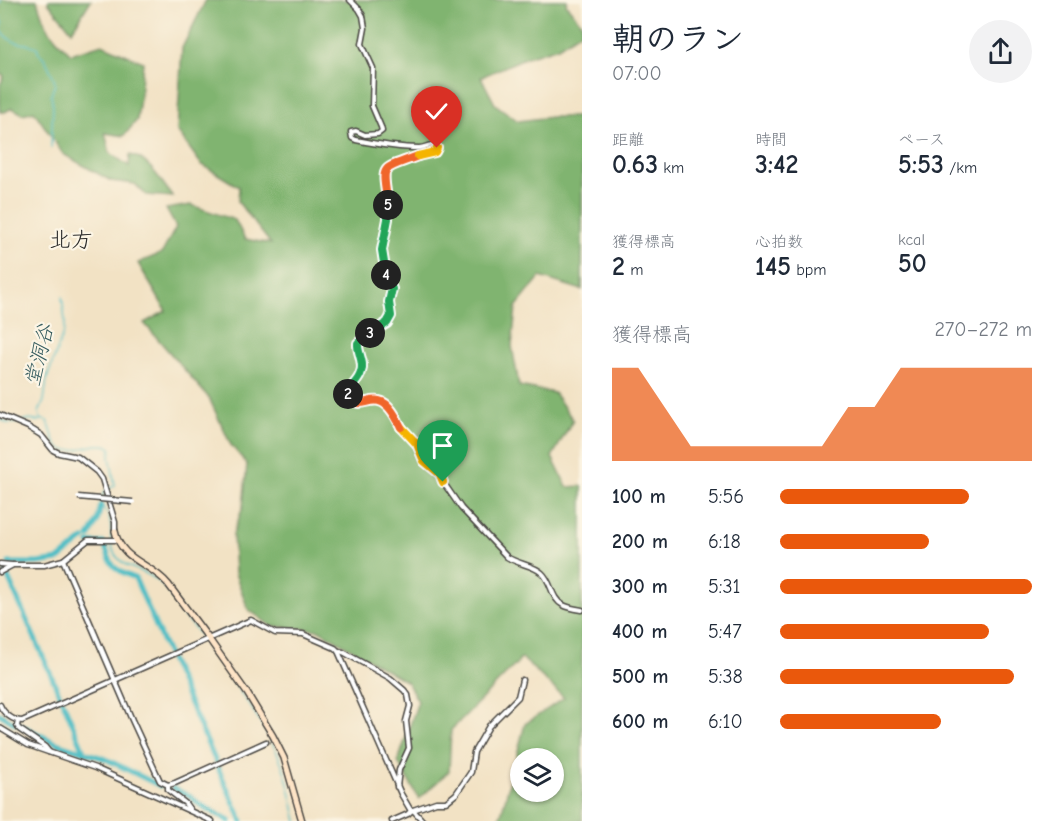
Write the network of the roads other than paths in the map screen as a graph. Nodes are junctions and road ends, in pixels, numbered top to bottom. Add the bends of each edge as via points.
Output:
1 (350, 0) edge
2 (0, 415) edge
3 (78, 497) dead end
4 (133, 502) dead end
5 (115, 531) joint
6 (117, 540) junction
7 (63, 560) junction
8 (0, 564) edge
9 (13, 565) junction
10 (0, 572) edge
11 (582, 610) edge
12 (209, 639) junction
13 (338, 651) junction
14 (115, 680) junction
15 (522, 680) dead end
16 (0, 705) edge
17 (18, 721) junction
18 (0, 729) edge
19 (266, 742) dead end
20 (49, 752) junction
21 (168, 785) junction
22 (397, 787) junction
23 (412, 810) junction
24 (190, 811) junction
25 (212, 821) edge
26 (302, 821) edge
27 (392, 821) edge
28 (423, 821) edge

1 - 11 street via 363,16 362,44 373,68 372,106 381,127 378,134 351,132 352,138 380,145 437,148 385,170 388,209 382,250 392,289 391,316 387,323 359,340 361,374 348,394 358,402 375,400 387,405 461,508 507,557 542,572 558,602
2 - 5 street via 28,427 53,450 78,457 97,472
3 - 4 street, bridge
5 - 6 street
6 - 7 street via 88,540
6 - 12 street via 126,554 163,577
7 - 9 street via 44,565
7 - 14 street
8 - 9 street
9 - 10 street
12 - 13 street via 251,620 275,633 303,634
12 - 14 street
12 - 26 street via 278,744
13 - 22 street
13 - 22 street via 390,678 408,695 409,748 399,770
14 - 17 street
14 - 21 street via 158,778
15 - 23 street via 518,697 479,741 471,772 456,794 446,802
16 - 17 street
17 - 20 street via 16,726
18 - 20 street
19 - 21 street
20 - 24 street
21 - 24 street via 168,790
22 - 23 street
23 - 27 street
23 - 28 street
24 - 25 street

